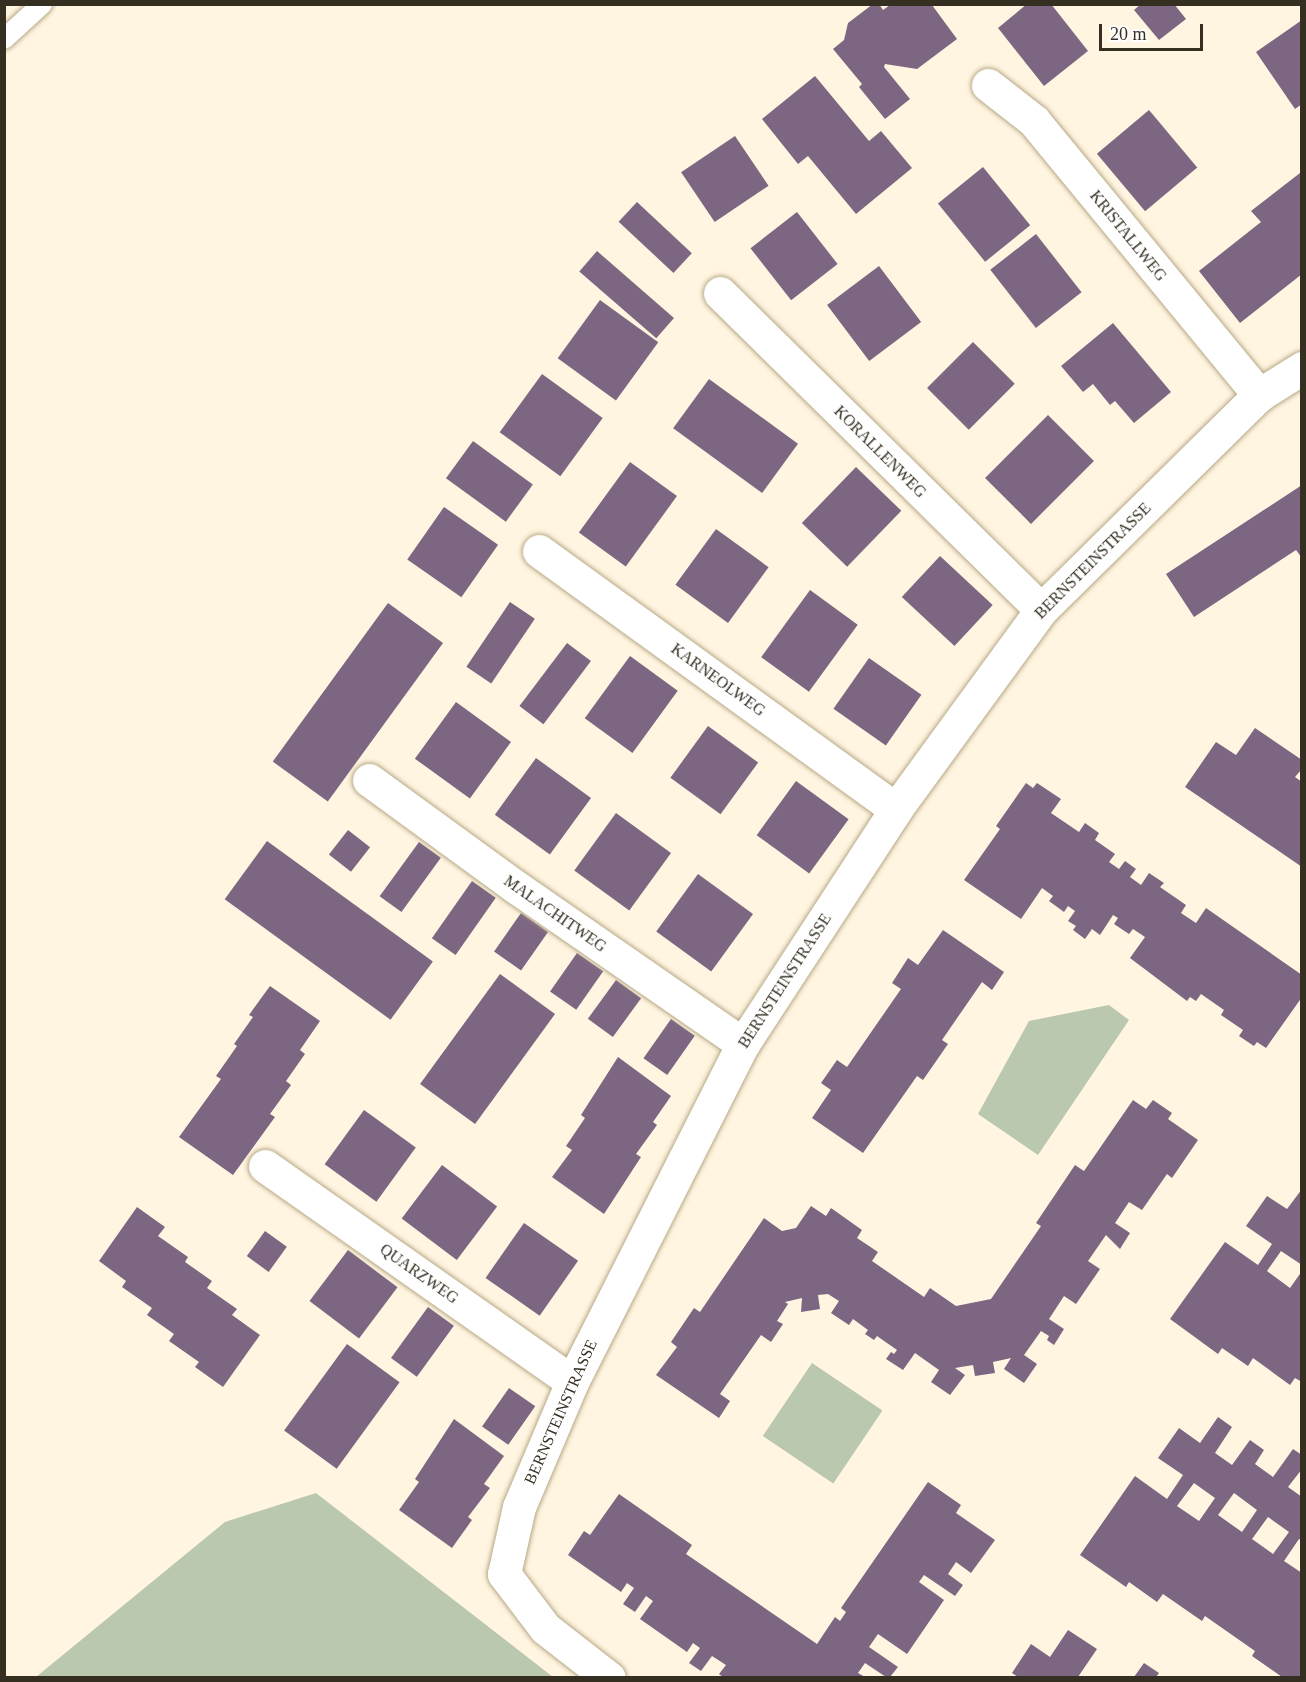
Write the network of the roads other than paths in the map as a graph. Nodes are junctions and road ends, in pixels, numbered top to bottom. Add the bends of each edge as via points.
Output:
1 (42, 4) edge
2 (4, 39) edge
3 (988, 84) dead end
4 (720, 293) dead end
5 (1302, 368) edge
6 (1259, 395) junction
7 (539, 551) dead end
8 (1041, 610) junction
9 (369, 780) dead end
10 (896, 809) junction
11 (743, 1044) junction
12 (265, 1166) dead end
13 (572, 1382) junction
14 (609, 1677) edge

1 - 2 lane
3 - 6 street, KRISTALLWEG via 1034,122
4 - 8 street, KORALLENWEG
5 - 6 street, BERNSTEINSTRASSE
6 - 8 street, BERNSTEINSTRASSE
7 - 10 street, KARNEOLWEG
8 - 10 street, BERNSTEINSTRASSE
9 - 11 street, MALACHITWEG
10 - 11 street, BERNSTEINSTRASSE
11 - 13 street, BERNSTEINSTRASSE
12 - 13 street, QUARZWEG
13 - 14 street, BERNSTEINSTRASSE via 519,1507 504,1574 545,1628

